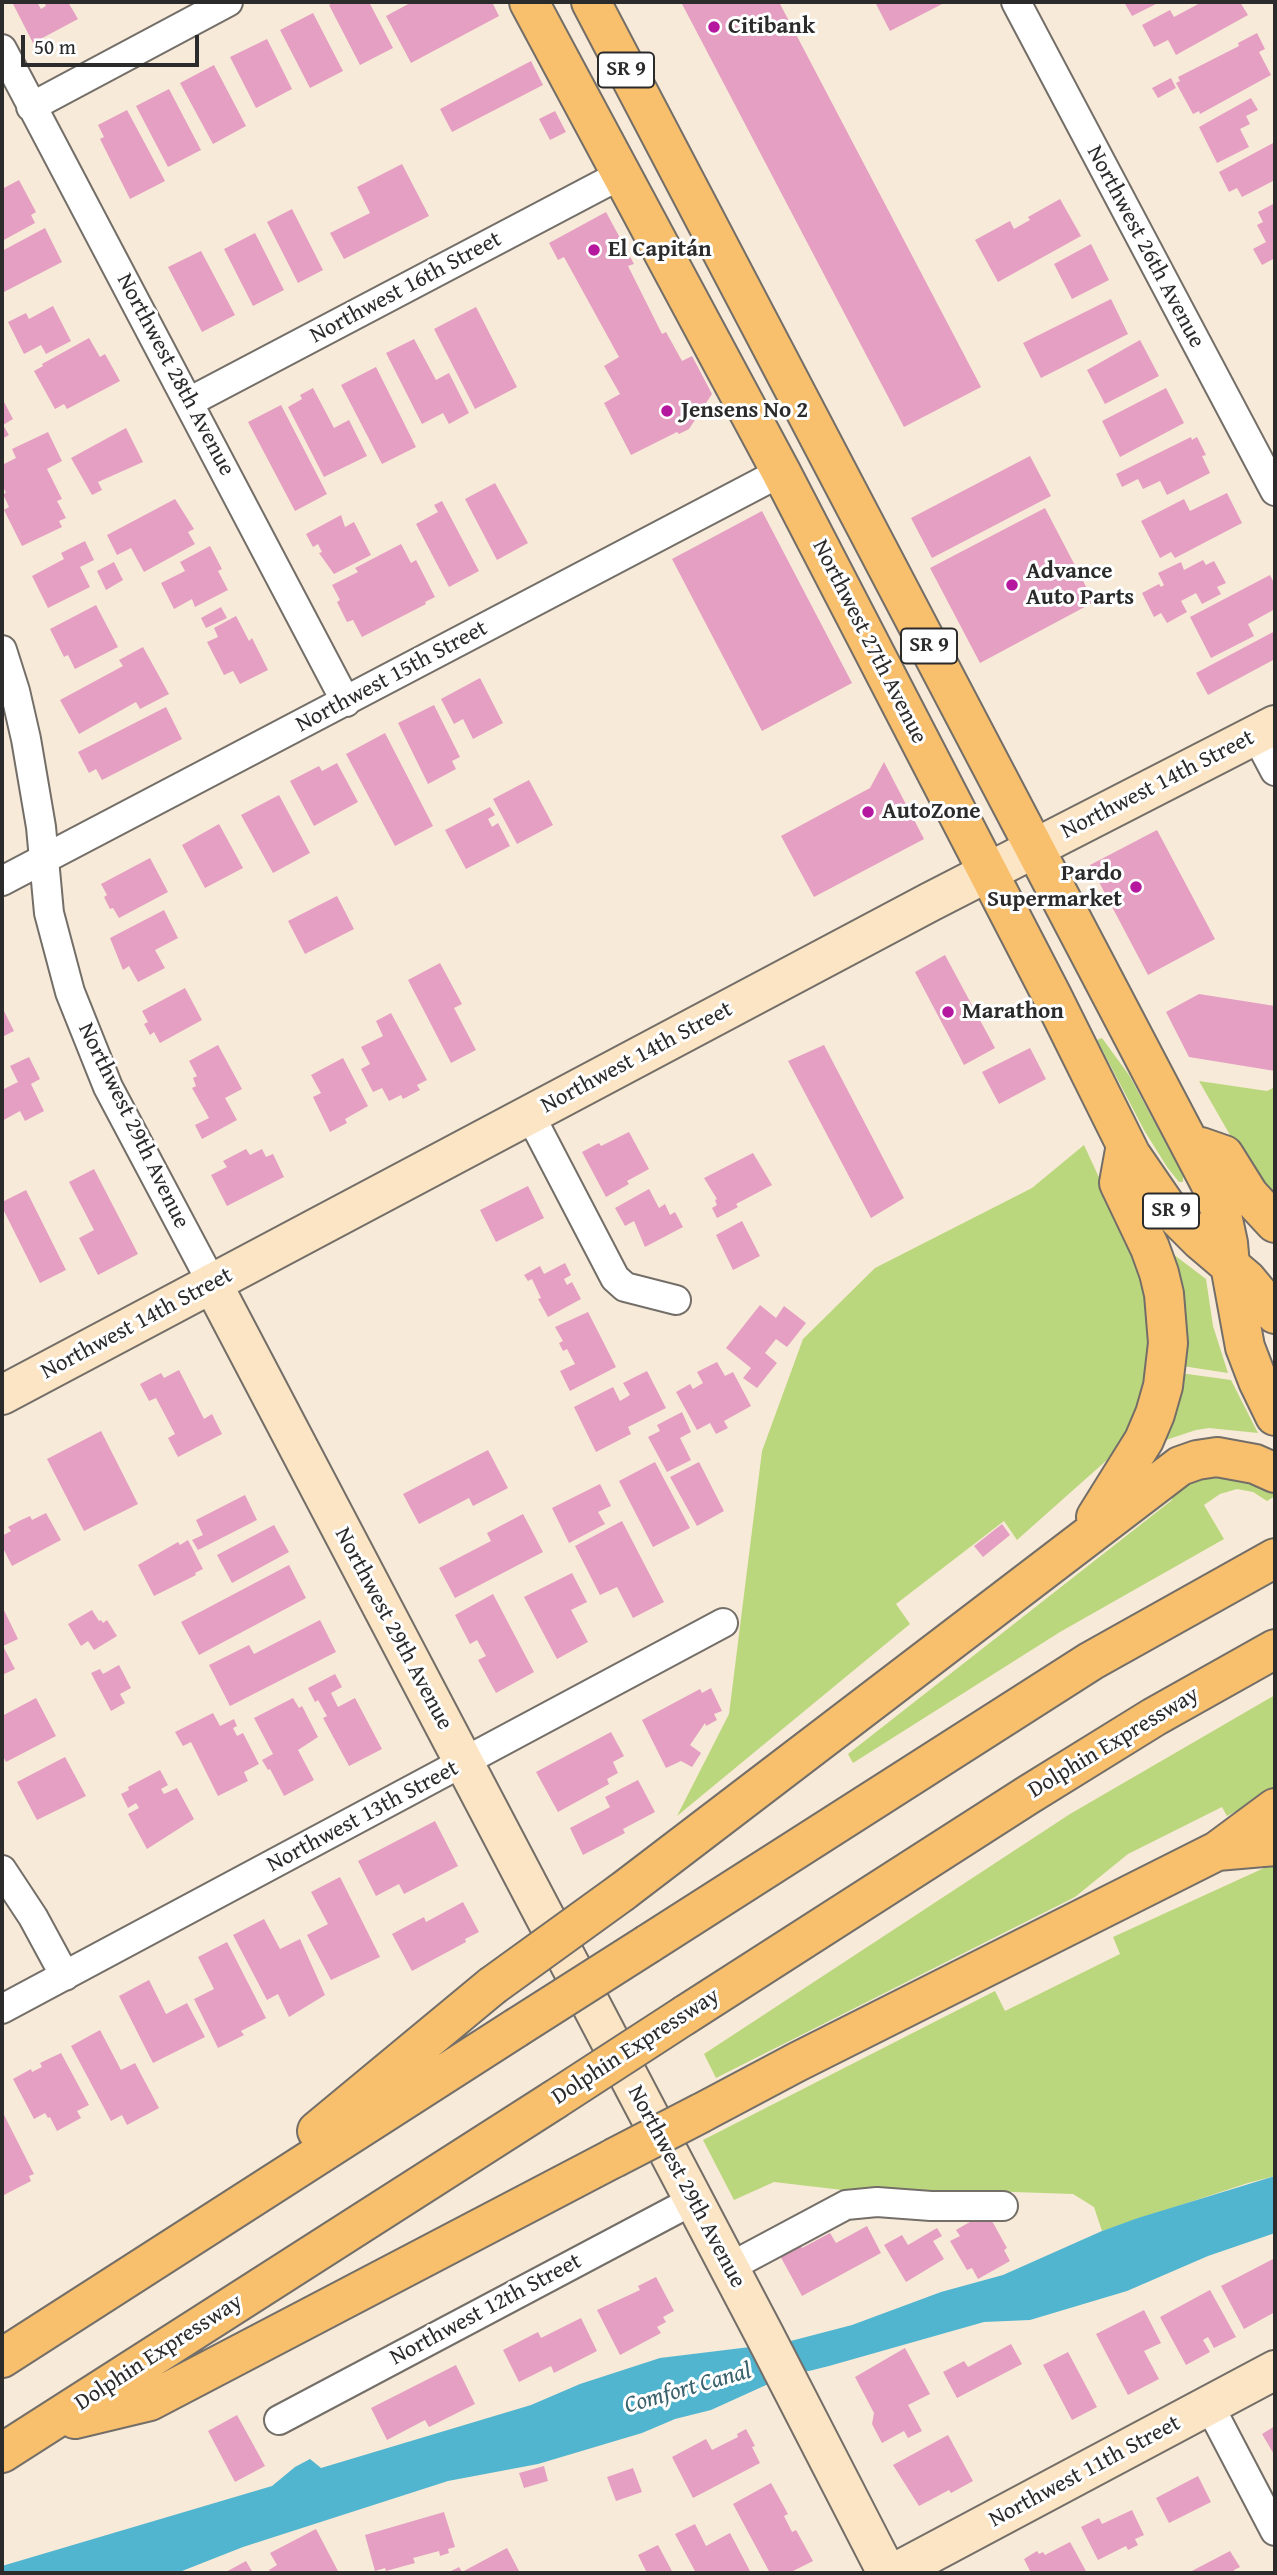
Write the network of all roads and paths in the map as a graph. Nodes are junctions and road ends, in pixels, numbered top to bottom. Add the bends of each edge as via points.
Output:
1 (228, 2) edge
2 (529, 2) edge
3 (591, 2) edge
4 (1016, 2) edge
5 (2, 49) edge
6 (585, 105) junction
7 (32, 107) junction
8 (654, 124) junction
9 (622, 174) junction
10 (697, 204) junction
11 (189, 402) junction
12 (781, 472) junction
13 (1275, 491) edge
14 (2, 650) edge
15 (346, 702) junction
16 (1266, 730) edge
17 (1275, 771) edge
18 (1035, 848) junction
19 (44, 859) junction
20 (987, 873) junction
21 (2, 881) edge
22 (530, 1115) junction
23 (1190, 1143) junction
24 (1126, 1146) junction
25 (1275, 1223) edge
26 (1230, 1265) junction
27 (212, 1283) junction
28 (676, 1300) dead end
29 (1275, 1314) edge
30 (2, 1395) edge
31 (1275, 1416) edge
32 (1275, 1473) edge
33 (1082, 1540) junction
34 (1272, 1560) edge
35 (723, 1623) dead end
36 (1275, 1649) edge
37 (464, 1762) junction
38 (1275, 1808) edge
39 (1275, 1846) edge
40 (1217, 1852) junction
41 (2, 1870) edge
42 (65, 1976) junction
43 (2, 2009) edge
44 (692, 2201) junction
45 (1003, 2206) dead end
46 (181, 2244) junction
47 (728, 2268) junction
48 (2, 2358) edge
49 (1275, 2370) edge
50 (1209, 2405) junction
51 (279, 2420) dead end
52 (42, 2428) junction
53 (2, 2454) edge
54 (1275, 2530) edge
55 (887, 2573) edge
56 (894, 2573) edge

1 - 7 street
2 - 6 highway, Northwest 27th Avenue / SR 9
3 - 8 highway, SR 9
4 - 13 street, Northwest 26th Avenue
5 - 7 street, Northwest 28th Avenue
6 - 8 highway
6 - 9 highway, Northwest 27th Avenue / SR 9
7 - 11 street, Northwest 28th Avenue
8 - 10 highway, SR 9
9 - 10 highway via 654,183 669,200
9 - 11 street, Northwest 16th Street
9 - 12 highway, Northwest 27th Avenue / SR 9
10 - 18 highway, SR 9
11 - 15 street, Northwest 28th Avenue
12 - 15 street, Northwest 15th Street
12 - 20 highway, Northwest 27th Avenue / SR 9
14 - 19 street, Northwest 29th Avenue via 24,727
15 - 19 street, Northwest 15th Street
16 - 17 street
16 - 18 street, Northwest 14th Street
18 - 20 street, Northwest 14th Street
18 - 23 highway, SR 9
19 - 21 street, Northwest 15th Street
19 - 27 street, Northwest 29th Avenue via 52,928 78,1015 113,1098
20 - 22 street, Northwest 14th Street
20 - 24 highway, Northwest 27th Avenue / SR 9
22 - 27 street, Northwest 14th Street
22 - 28 street via 615,1278 625,1287
23 - 25 highway via 1224,1155 1249,1195
23 - 26 highway, SR 9 via 1222,1215
24 - 26 highway, Northwest 27th Avenue / SR 9 via 1166,1206
24 - 33 highway via 1119,1183 1162,1284 1166,1367 1144,1440
26 - 29 highway, Northwest 27th Avenue / SR 9
26 - 31 highway, SR 9 via 1245,1347
27 - 30 street, Northwest 14th Street
27 - 37 street, Northwest 29th Avenue
32 - 33 highway via 1236,1459 1197,1460 1161,1479
33 - 46 highway, bridge via 725,1815 492,1986
34 - 46 highway, bridge via 1091,1661
35 - 37 street, Northwest 13th Street
36 - 52 highway, Dolphin Expressway, bridge via 1039,1788
37 - 42 street, Northwest 13th Street
37 - 44 street, Northwest 29th Avenue
38 - 40 highway
39 - 40 highway
40 - 52 highway, bridge via 809,2055 150,2400
41 - 42 street
42 - 43 street, Northwest 13th Street
44 - 47 street, Northwest 29th Avenue
44 - 51 street, Northwest 12th Street
45 - 47 street via 846,2205
46 - 48 highway
47 - 55 street, Northwest 29th Avenue
49 - 50 street, Northwest 11th Street
50 - 54 street
50 - 56 street, Northwest 11th Street
52 - 53 highway, Dolphin Expressway

